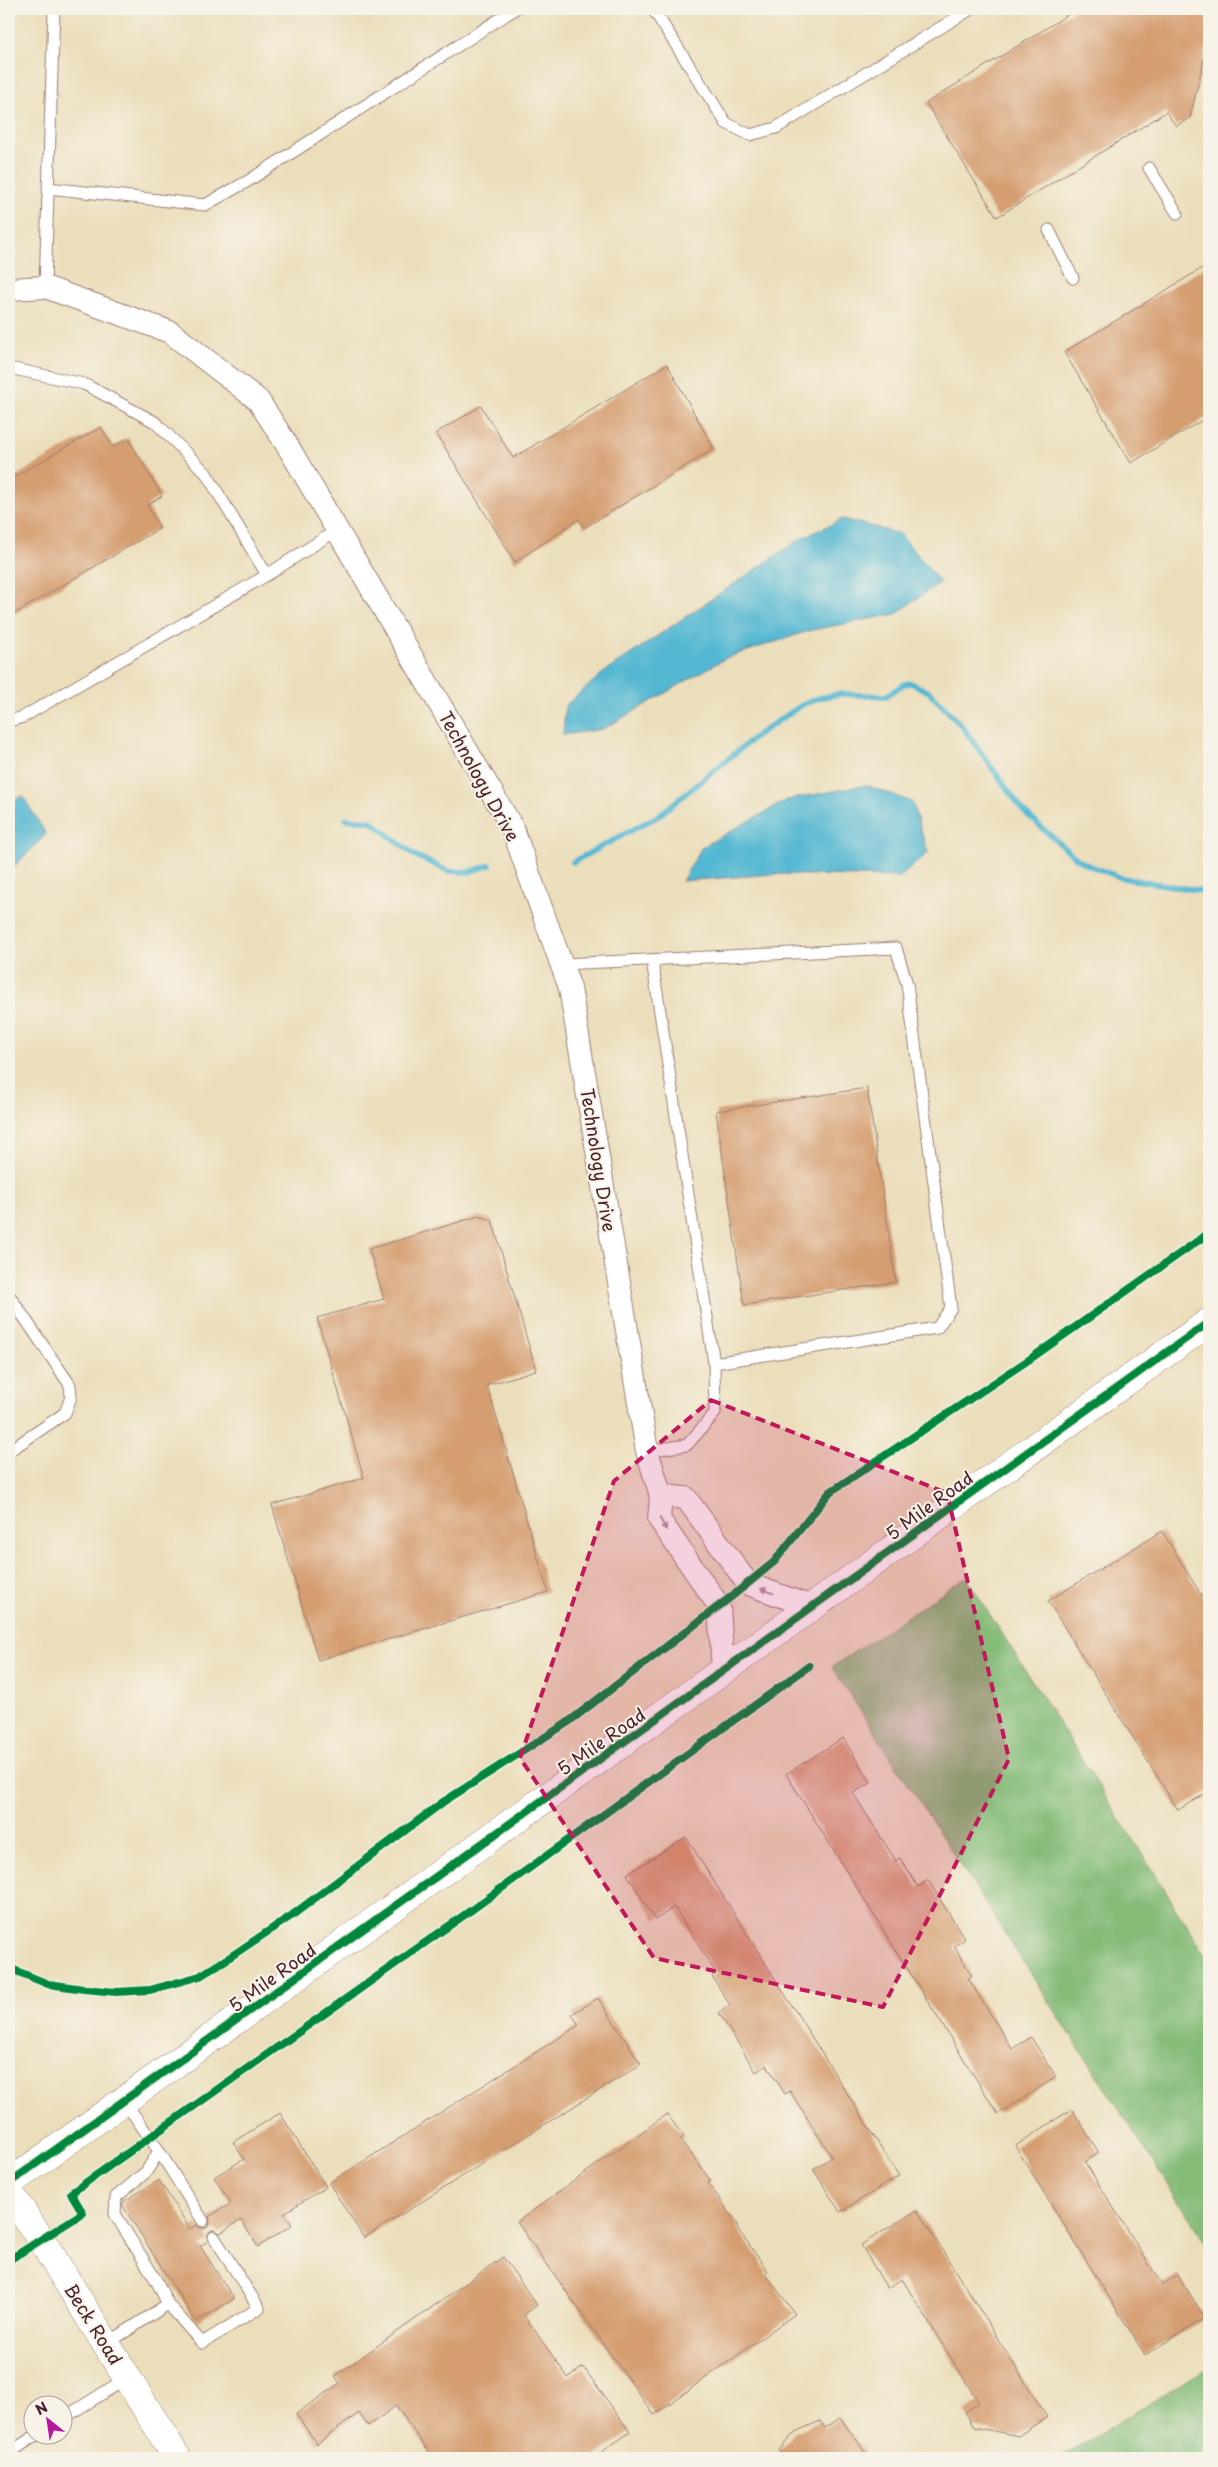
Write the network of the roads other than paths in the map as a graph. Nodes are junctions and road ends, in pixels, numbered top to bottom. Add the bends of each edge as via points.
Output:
1 (54, 9) edge
2 (515, 9) edge
3 (653, 9) edge
4 (971, 9) edge
5 (1149, 168) dead end
6 (48, 188) junction
7 (1177, 213) dead end
8 (1049, 230) dead end
9 (1073, 278) dead end
10 (45, 287) junction
11 (9, 289) edge
12 (9, 371) edge
13 (336, 530) junction
14 (267, 575) junction
15 (9, 721) edge
16 (652, 960) junction
17 (562, 964) junction
18 (9, 1295) edge
19 (1209, 1322) edge
20 (714, 1363) junction
21 (9, 1451) edge
22 (647, 1451) junction
23 (662, 1496) junction
24 (812, 1607) junction
25 (723, 1671) junction
26 (124, 2102) junction
27 (159, 2151) junction
28 (9, 2183) edge
29 (9, 2192) edge
30 (203, 2220) dead end
31 (214, 2237) dead end
32 (168, 2304) junction
33 (105, 2345) junction
34 (127, 2378) junction
35 (72, 2413) edge
36 (23, 2444) edge
37 (9, 2453) edge
38 (177, 2458) edge

1 - 6 lane
2 - 6 lane via 248,181 205,205
3 - 4 lane via 726,123 750,135 776,128
5 - 7 lane
6 - 10 lane
8 - 9 lane
10 - 11 street, Technology Drive
10 - 13 street, Technology Drive via 170,332 258,400
12 - 14 lane via 14,369 84,384 155,422 206,473
13 - 14 lane
13 - 17 street, Technology Drive via 512,827
14 - 15 lane via 23,717
16 - 17 lane
16 - 20 lane
16 - 20 lane via 896,948 907,984 951,1308 937,1328
17 - 22 street, Technology Drive via 570,988
18 - 21 lane via 70,1385 71,1397 65,1413
19 - 24 street, 5 Mile Road
20 - 22 lane via 715,1413 687,1445
22 - 23 street, Technology Drive
24 -> 23 street via 748,1584 686,1498
23 -> 25 street, Technology Drive via 659,1519 719,1606
24 - 25 street, 5 Mile Road
25 - 26 street, 5 Mile Road
26 - 27 lane
26 - 28 street, 5 Mile Road
27 - 30 lane
27 - 32 lane via 146,2172 116,2197 114,2206 115,2214
29 - 33 street, Beck Road
31 - 32 lane via 259,2308 202,2343
32 - 33 lane
33 - 34 street, Beck Road
34 - 35 lane
34 - 38 street, Beck Road
36 - 37 lane

